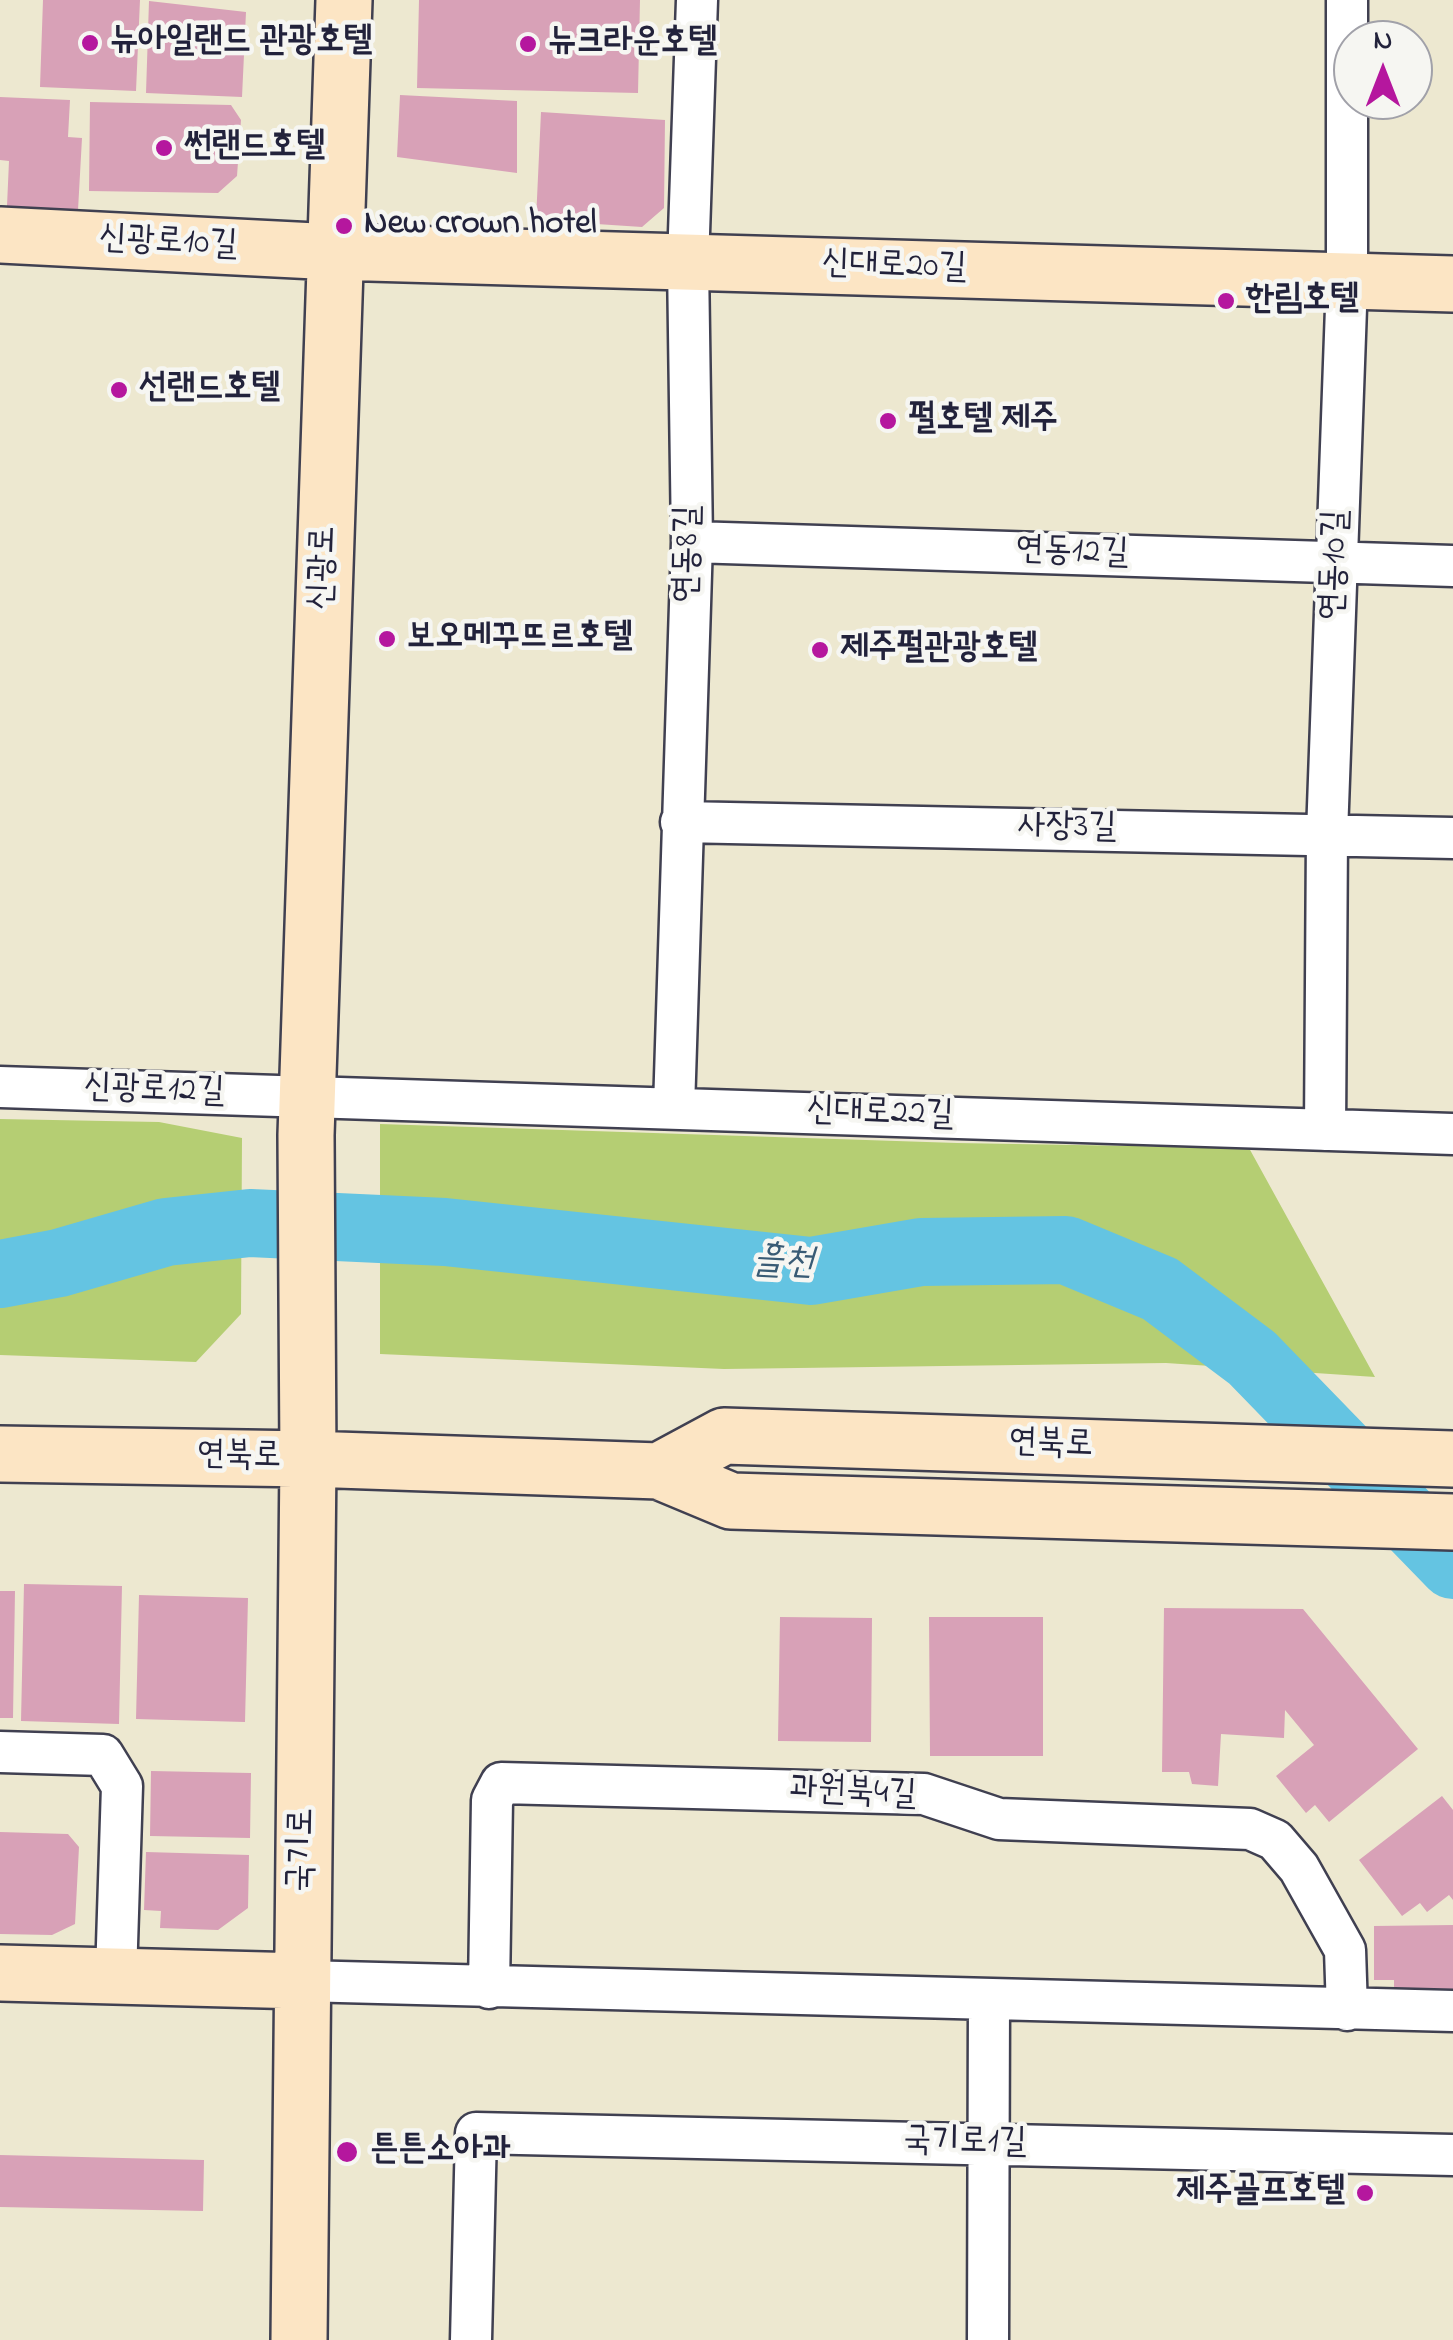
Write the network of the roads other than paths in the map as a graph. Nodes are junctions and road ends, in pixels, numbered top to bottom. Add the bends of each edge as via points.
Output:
1 (344, 0) edge
2 (697, 0) edge
3 (1347, 0) edge
4 (0, 235) edge
5 (335, 252) junction
6 (688, 262) junction
7 (1347, 280) junction
8 (1453, 284) edge
9 (692, 542) junction
10 (1337, 562) junction
11 (1453, 566) edge
12 (681, 822) junction
13 (1327, 834) junction
14 (1453, 838) edge
15 (0, 1087) edge
16 (674, 1108) junction
17 (306, 1116) junction
18 (1325, 1130) junction
19 (1453, 1134) edge
20 (306, 1361) joint
21 (0, 1454) edge
22 (1427, 1458) edge
23 (308, 1459) junction
24 (659, 1471) junction
25 (1453, 1522) edge
26 (0, 1752) edge
27 (0, 1973) edge
28 (116, 1976) junction
29 (302, 1981) junction
30 (490, 1988) junction
31 (990, 2000) junction
32 (1347, 2010) junction
33 (1453, 2011) edge
34 (989, 2145) junction
35 (1453, 2155) edge
36 (299, 2340) edge
37 (471, 2340) edge
38 (988, 2340) edge

1 - 5 main road, 신광로
2 - 6 street, 연동8길
3 - 7 street, 연동10길
4 - 5 main road, 신광로10길
5 - 6 main road, 신대로20길
5 - 17 main road, 신광로
6 - 7 main road, 신대로20길
6 - 9 street, 연동8길
7 - 8 main road, 신대로20길
7 - 10 street, 연동10길
9 - 10 street, 연동12길
9 - 12 street, 연동8길
10 - 11 street, 연동12길
10 - 13 street, 연동10길
12 - 13 street, 사장3길
12 - 16 street, 연동8길
13 - 14 street, 사장3길
13 - 18 street, 연동10길
15 - 17 street, 신광로12길
16 - 17 street, 신대로22길
16 - 18 street, 신대로22길
17 - 20 main road, 신광로
18 - 19 street, 신대로22길
20 - 23 main road, 국기로
21 - 23 main road, 연북로
22 - 24 main road, 연북로 via 724,1436
23 - 24 main road, 연북로
23 - 29 main road, 국기로
24 - 25 main road, 연북로 via 731,1500
26 - 28 street via 103,1755 122,1786
27 - 28 main road
28 - 29 main road
29 - 30 street
29 - 36 main road, 국기로
30 - 31 street
30 - 32 street, 과원북4길 via 492,1800 501,1783 924,1794 999,1819 1250,1828 1275,1840 1299,1868 1345,1950
31 - 32 street
31 - 34 street
32 - 33 street
34 - 35 street, 국기로1길
34 - 37 street, 국기로1길 via 476,2133
34 - 38 street

